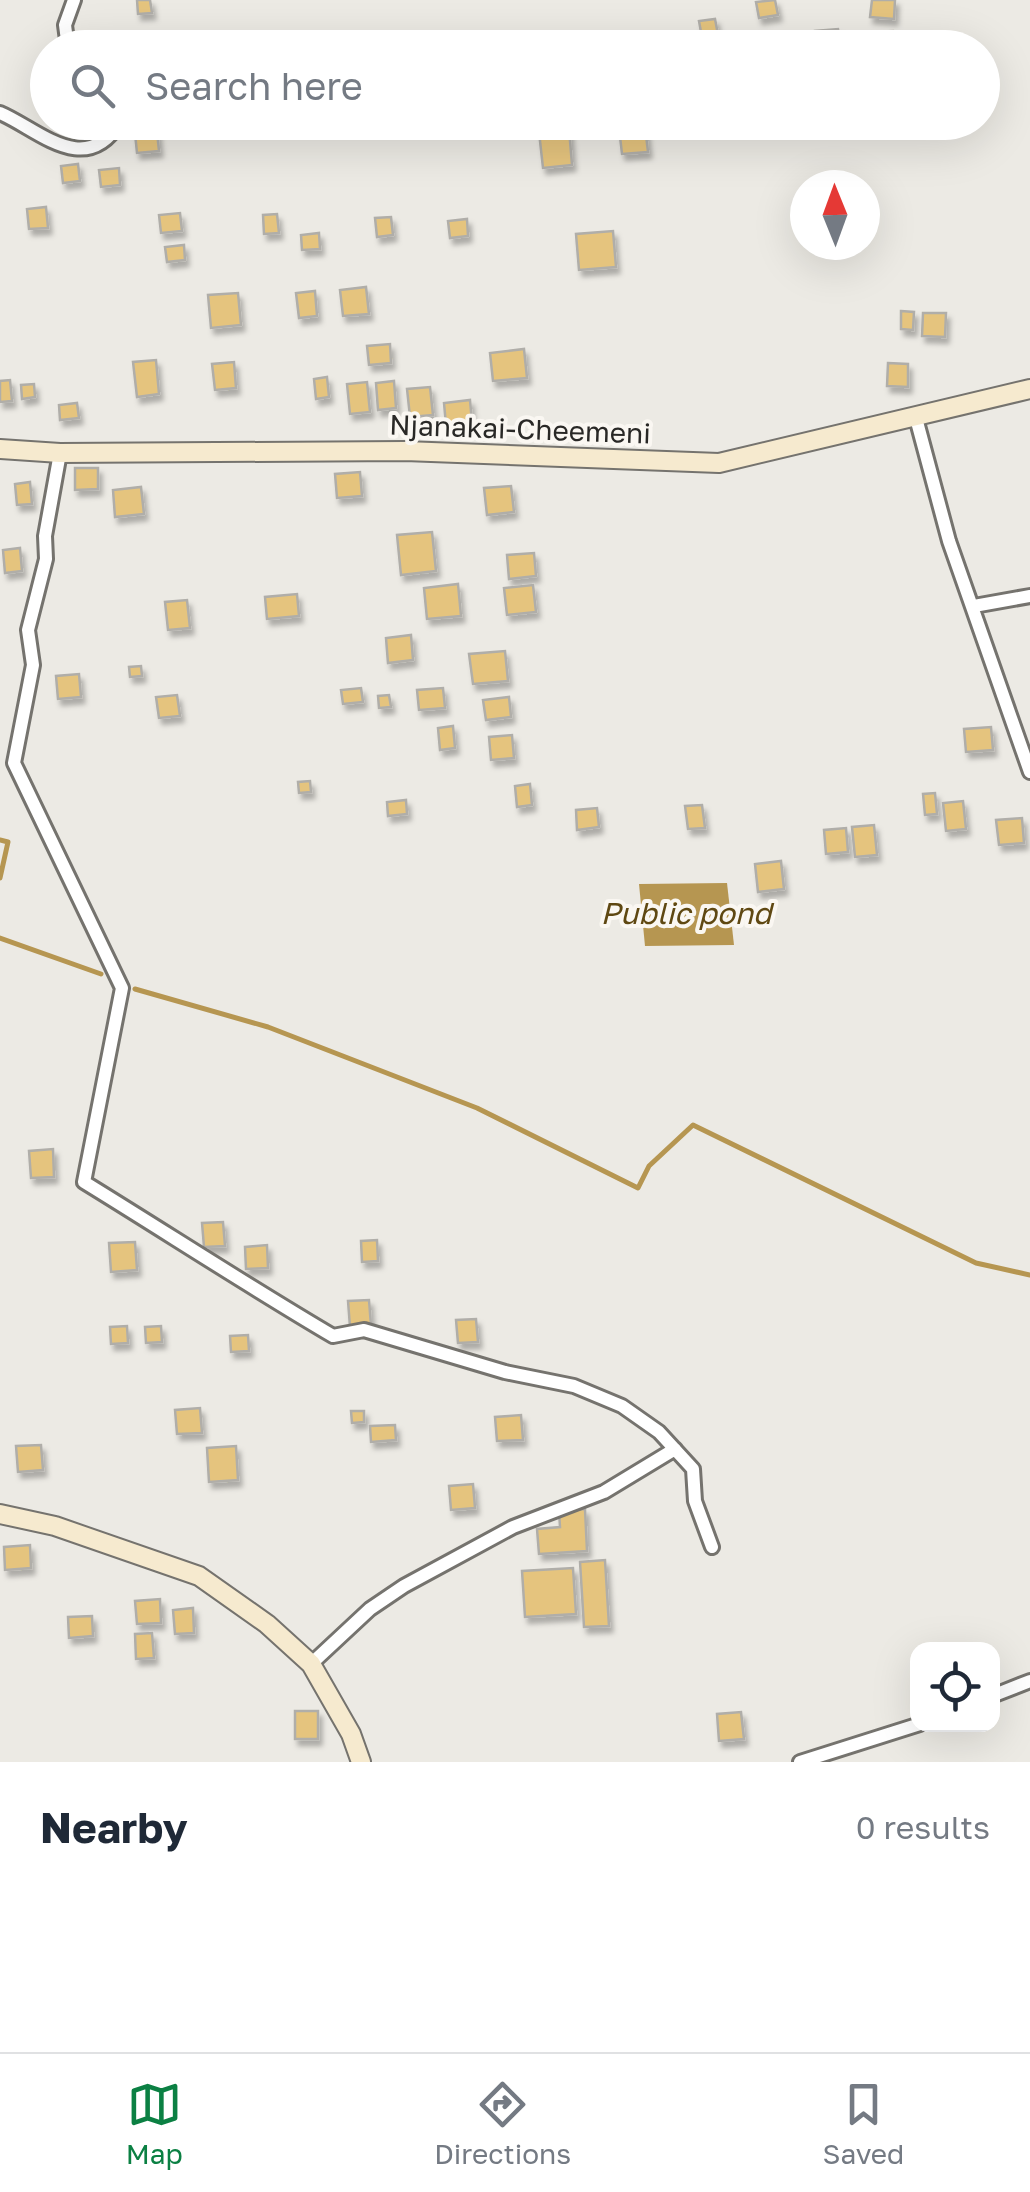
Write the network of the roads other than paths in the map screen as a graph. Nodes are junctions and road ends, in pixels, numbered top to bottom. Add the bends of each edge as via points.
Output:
1 (74, 0) edge
2 (66, 30) edge
3 (0, 113) edge
4 (30, 132) edge
5 (45, 140) edge
6 (102, 140) edge
7 (1030, 389) edge
8 (916, 418) junction
9 (0, 448) edge
10 (60, 452) junction
11 (1030, 596) edge
12 (974, 606) junction
13 (1030, 772) edge
14 (675, 1449) junction
15 (0, 1514) edge
16 (712, 1547) dead end
17 (312, 1664) junction
18 (1030, 1681) edge
19 (1000, 1693) edge
20 (910, 1727) edge
21 (360, 1762) edge
22 (800, 1762) edge

1 - 2 street
3 - 4 street
5 - 6 street via 67,148
7 - 8 main road, Njanakai-Cheemeni
8 - 10 main road, Njanakai-Cheemeni via 719,463 405,452
8 - 12 street via 948,541
9 - 10 main road, Njanakai-Cheemeni
10 - 14 street via 46,559 28,630 33,665 14,763 122,988 84,1182 333,1336 364,1330 574,1386 622,1406
11 - 12 street
12 - 13 street
14 - 16 street via 693,1469 695,1502
14 - 17 street via 604,1492 513,1527 404,1586
15 - 17 main road via 200,1576
17 - 21 main road
18 - 19 street
20 - 22 street

